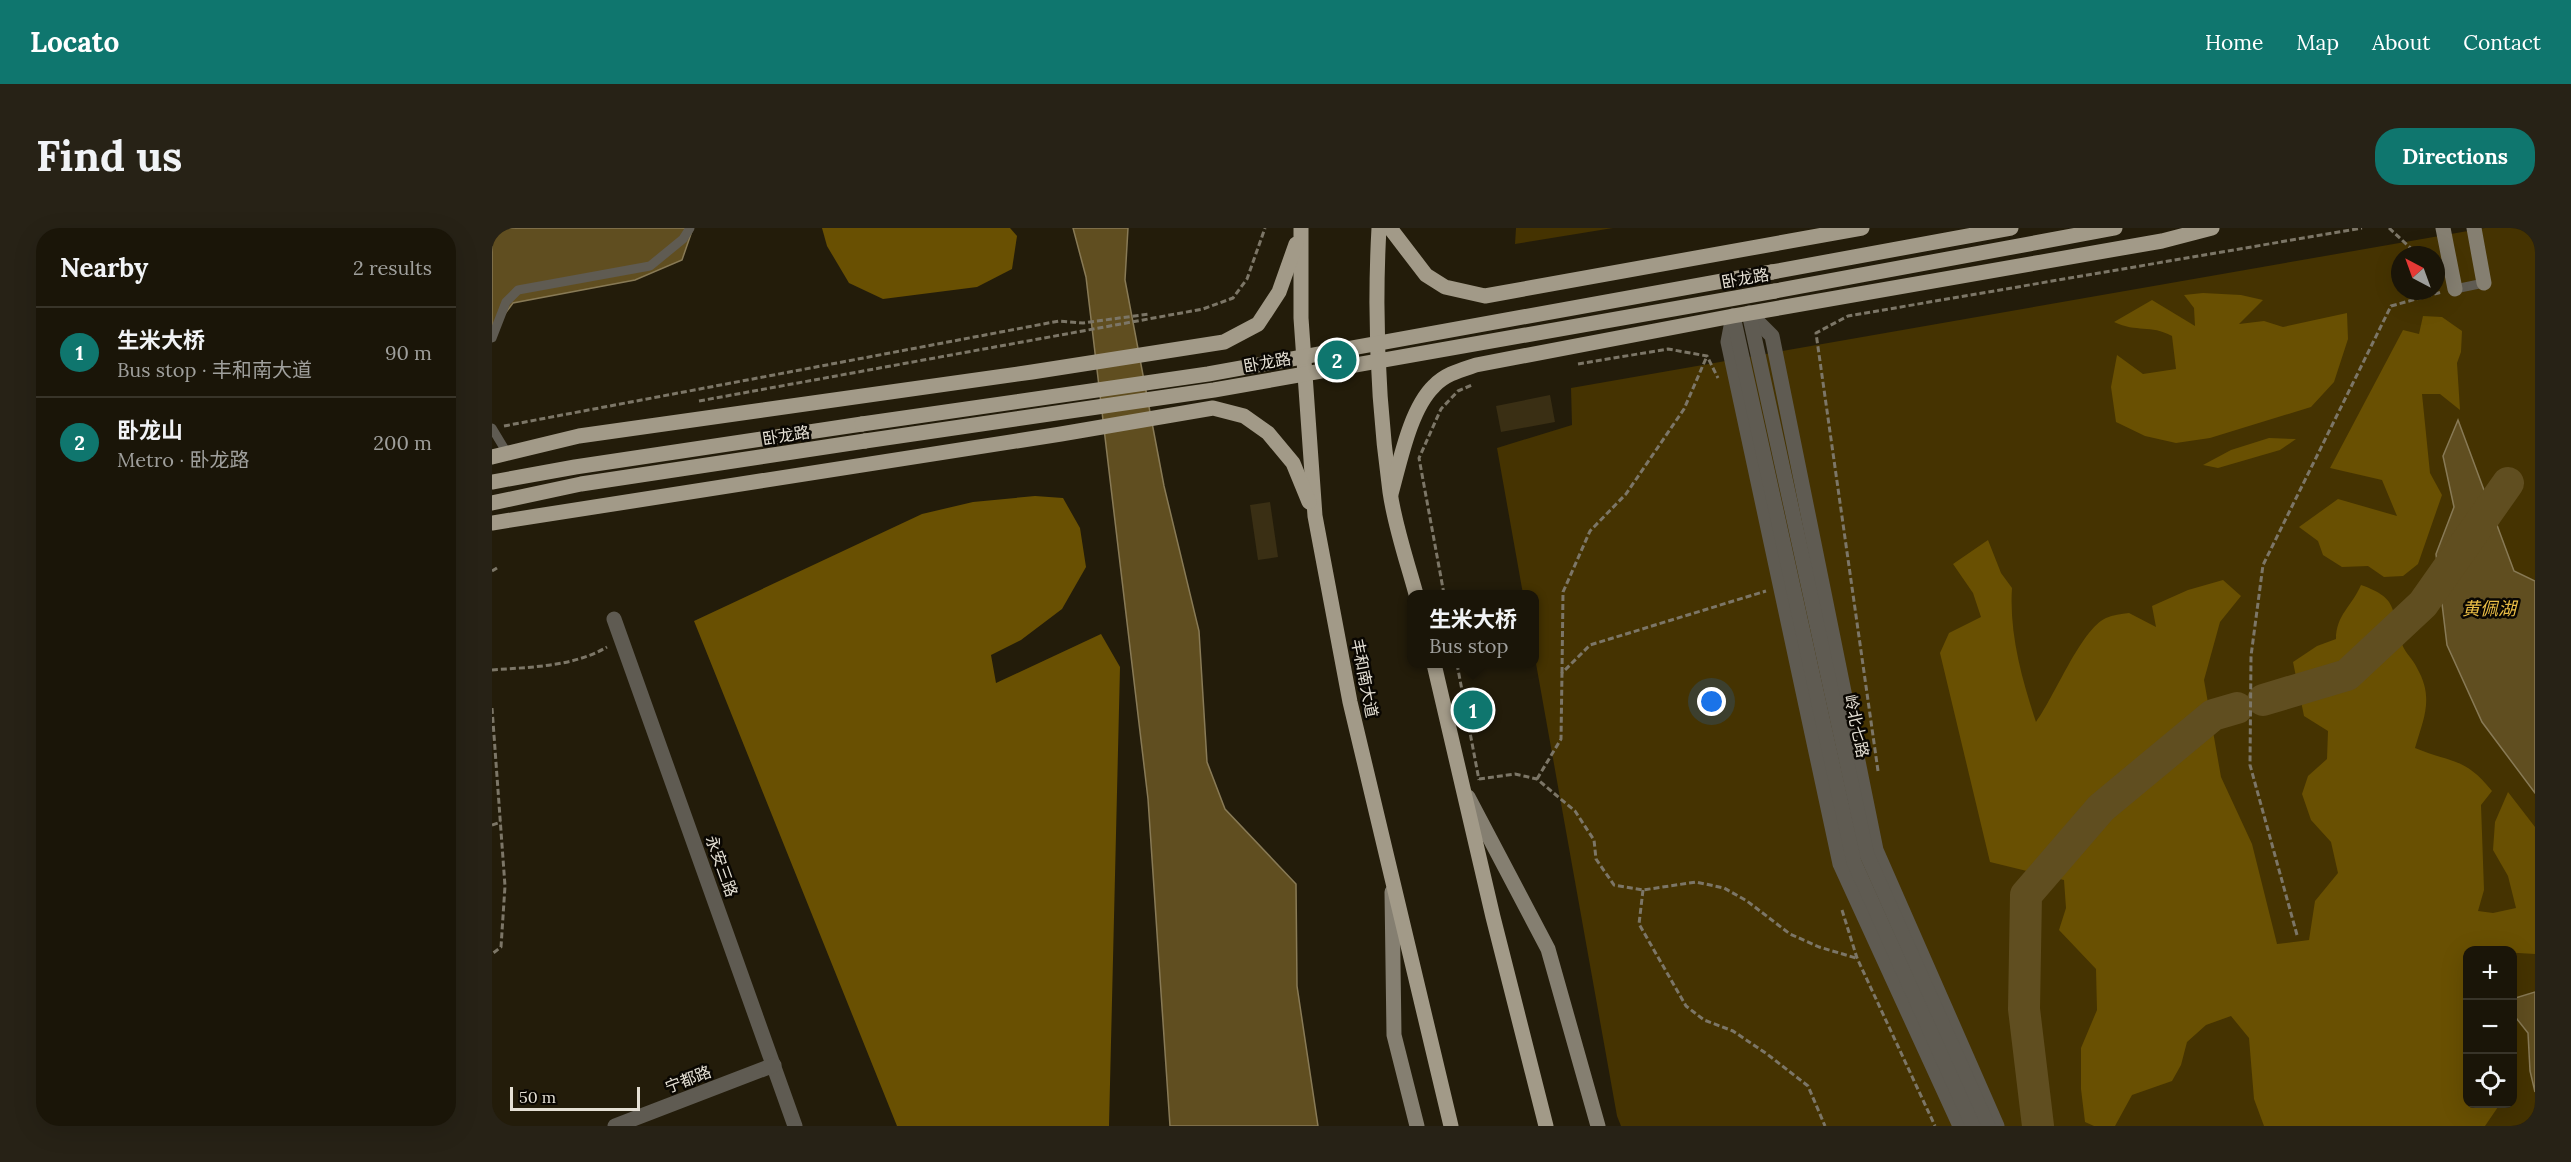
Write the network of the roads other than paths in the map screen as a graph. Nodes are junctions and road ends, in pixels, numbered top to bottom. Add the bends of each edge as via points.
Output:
1 (690, 228) edge
2 (1379, 228) edge
3 (1389, 228) edge
4 (1862, 228) edge
5 (2011, 228) edge
6 (2115, 228) edge
7 (2212, 228) edge
8 (2443, 228) edge
9 (2474, 228) edge
10 (1301, 231) edge
11 (2484, 283) joint
12 (2455, 289) joint
13 (1749, 314) junction
14 (1733, 316) junction
15 (492, 338) edge
16 (492, 428) edge
17 (507, 453) junction
18 (492, 457) edge
19 (492, 482) edge
20 (1391, 494) junction
21 (492, 503) edge
22 (1315, 516) junction
23 (492, 523) edge
24 (1415, 590) edge
25 (614, 619) dead end
26 (1435, 668) edge
27 (1466, 794) junction
28 (1392, 877) junction
29 (774, 1065) junction
30 (615, 1126) edge
31 (795, 1126) edge
32 (1417, 1126) edge
33 (1451, 1126) edge
34 (1546, 1126) edge
35 (1598, 1126) edge
36 (1960, 1126) edge
37 (1973, 1126) edge
38 (1988, 1126) edge
39 (1997, 1126) edge

1 - 15 lane via 683,239 650,266 518,290 506,302
2 - 20 main road via 1375,304
3 - 4 main road, 卧龙路 via 1426,275 1445,287 1485,296
5 - 19 main road, 卧龙路, bridge via 1208,374 862,423
6 - 21 main road, 卧龙路, bridge via 1214,390 581,484
7 - 13 main road via 2162,242
8 - 12 main road
9 - 11 main road
10 - 17 main road, 卧龙路 via 1279,292 1258,324 1224,342 579,435
10 - 22 main road, 丰和南大道 via 1301,318
11 - 12 lane
13 - 14 main road
13 - 38 street, 岭北七路 via 1867,855
13 - 39 street via 1772,336 1876,850
14 - 20 main road via 1451,373 1433,386 1410,426
14 - 36 street via 1728,342 1840,864
14 - 37 street via 1854,862
16 - 17 lane
17 - 18 main road, 卧龙路
20 - 24 main road
22 - 23 main road via 1293,463 1268,433 1244,416 1214,408
22 - 28 main road, 丰和南大道 via 1350,702
25 - 29 street, 永安三路
26 - 27 main road
27 - 34 main road via 1492,917
27 - 35 main road via 1548,949
28 - 32 main road via 1394,1035
28 - 33 main road, 丰和南大道
29 - 30 street, 宁都路
29 - 31 street, 永安三路

